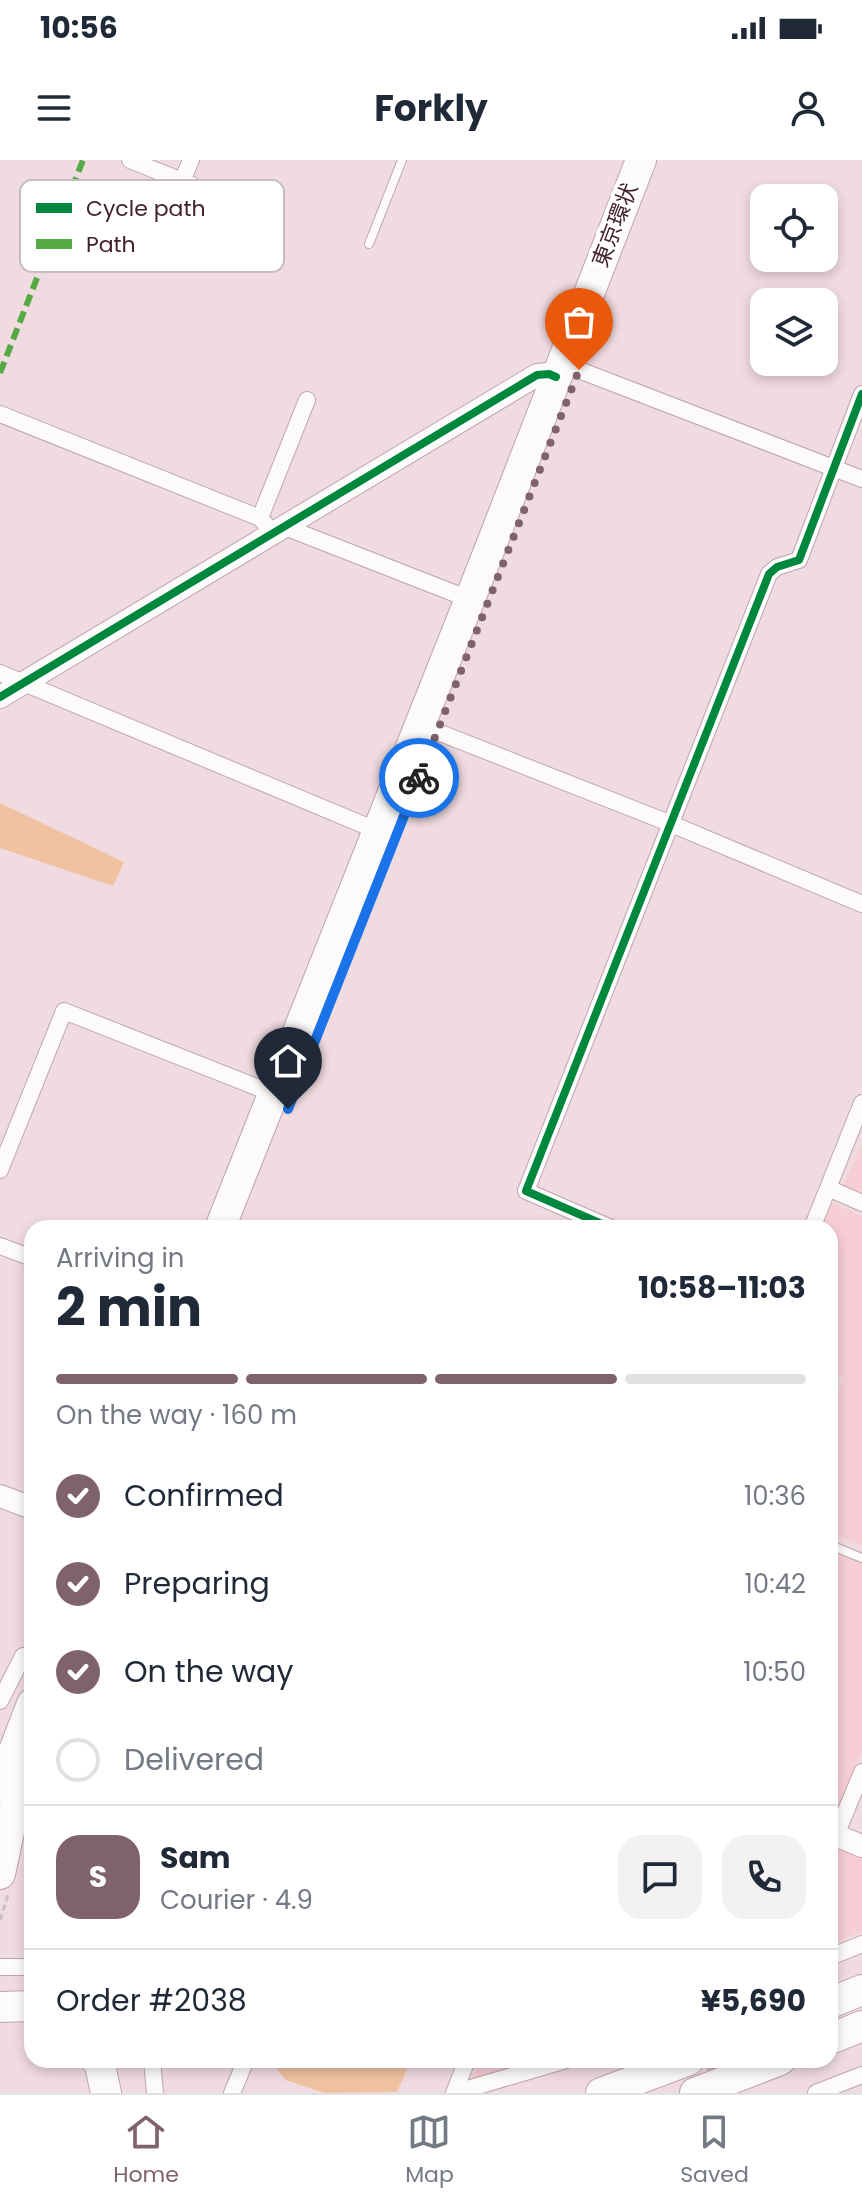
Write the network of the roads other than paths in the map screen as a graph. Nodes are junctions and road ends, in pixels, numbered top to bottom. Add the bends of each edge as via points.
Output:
1 (130, 160) edge
2 (191, 160) edge
3 (402, 160) edge
4 (641, 160) edge
5 (661, 160) edge
6 (180, 180) edge
7 (188, 180) edge
8 (369, 244) dead end
9 (568, 373) junction
10 (862, 394) edge
11 (307, 400) dead end
12 (0, 414) edge
13 (834, 468) junction
14 (862, 479) edge
15 (273, 526) junction
16 (469, 599) junction
17 (0, 673) edge
18 (25, 683) junction
19 (0, 697) edge
20 (429, 729) junction
21 (669, 823) junction
22 (378, 831) junction
23 (862, 904) edge
24 (274, 1094) junction
25 (862, 1103) edge
26 (0, 1170) edge
27 (828, 1188) junction
28 (862, 1203) edge
29 (223, 1220) edge
30 (244, 1220) edge
31 (593, 1220) edge
32 (815, 1220) edge
33 (0, 1246) edge
34 (24, 1255) edge
35 (0, 1496) edge
36 (24, 1505) edge
37 (838, 1548) edge
38 (862, 1558) edge
39 (23, 1656) dead end
40 (0, 1700) edge
41 (24, 1734) edge
42 (862, 1772) edge
43 (24, 1774) edge
44 (7, 1797) edge
45 (838, 1823) edge
46 (838, 1836) edge
47 (0, 1845) edge
48 (862, 1846) edge
49 (0, 1874) edge
50 (862, 1944) edge
51 (838, 1954) edge
52 (0, 1967) edge
53 (24, 1967) edge
54 (862, 1990) edge
55 (838, 2000) edge
56 (24, 2006) edge
57 (0, 2007) edge
58 (24, 2022) edge
59 (0, 2023) edge
60 (862, 2026) edge
61 (838, 2036) edge
62 (101, 2068) edge
63 (119, 2068) edge
64 (153, 2068) edge
65 (243, 2068) edge
66 (464, 2068) edge
67 (539, 2068) edge
68 (668, 2068) edge
69 (759, 2068) edge
70 (862, 2075) edge
71 (106, 2093) edge
72 (123, 2093) edge
73 (155, 2093) edge
74 (232, 2093) edge
75 (601, 2093) edge
76 (695, 2093) edge
77 (816, 2093) edge

1 - 6 street
2 - 7 street
3 - 8 lane
4 - 9 highway, 東京環状
5 - 9 highway, 東京環状
9 - 13 street
9 - 15 street via 537,375
9 - 16 highway, 東京環状
9 - 20 highway, 東京環状
10 - 13 street
11 - 15 street
12 - 15 street
13 - 14 street
13 - 21 street via 799,560 769,574
15 - 16 street
15 - 18 street
16 - 20 highway, 東京環状
17 - 18 street
18 - 19 street
18 - 22 street
20 - 21 street
20 - 22 highway, 東京環状
20 - 30 highway, 東京環状
21 - 23 street
21 - 31 street via 526,1191
22 - 24 highway, 東京環状
24 - 26 street via 64,1011
24 - 29 highway, 東京環状
25 - 27 street
27 - 28 street
27 - 32 street
33 - 34 street
35 - 36 street
37 - 38 lane
39 - 40 street
41 - 44 highway
42 - 45 street
43 - 44 highway
44 - 47 highway
44 - 49 highway
46 - 48 street
50 - 51 street
52 - 53 street
54 - 55 highway
56 - 57 highway
58 - 59 highway
60 - 61 highway
62 - 71 highway
63 - 72 highway
64 - 73 street
65 - 74 street
66 - 67 street via 454,2093
68 - 75 highway
69 - 76 highway
70 - 77 street

